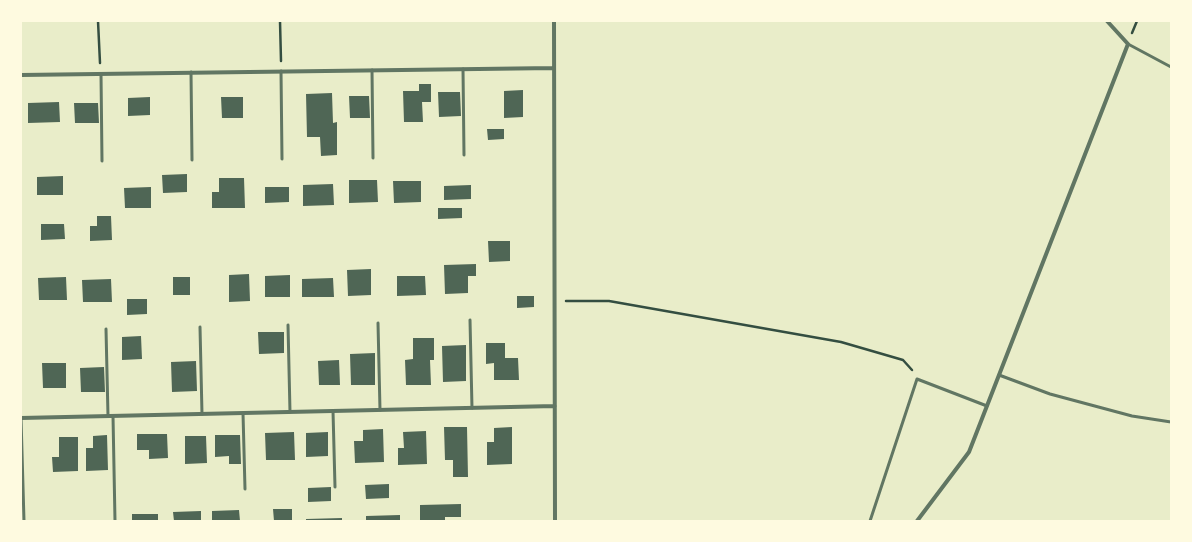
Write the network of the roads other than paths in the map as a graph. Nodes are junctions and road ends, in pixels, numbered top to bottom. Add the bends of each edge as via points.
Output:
1 (554, 21) edge
2 (1107, 21) edge
3 (1128, 44) junction
4 (1171, 67) edge
5 (554, 68) junction
6 (463, 69) junction
7 (372, 70) junction
8 (191, 72) junction
9 (281, 72) junction
10 (101, 74) junction
11 (21, 75) edge
12 (464, 155) dead end
13 (373, 158) dead end
14 (282, 159) dead end
15 (192, 160) dead end
16 (102, 161) dead end
17 (470, 320) dead end
18 (378, 322) dead end
19 (288, 325) dead end
20 (200, 327) dead end
21 (106, 329) dead end
22 (999, 375) junction
23 (555, 406) junction
24 (987, 406) junction
25 (472, 408) junction
26 (380, 410) junction
27 (333, 411) junction
28 (290, 412) junction
29 (243, 413) junction
30 (202, 414) junction
31 (108, 416) junction
32 (113, 416) junction
33 (21, 418) edge
34 (1171, 422) edge
35 (335, 487) dead end
36 (245, 489) dead end
37 (24, 521) edge
38 (116, 521) edge
39 (555, 521) edge
40 (870, 521) edge
41 (917, 521) edge

1 - 5 street
2 - 3 street
3 - 4 lane
3 - 22 street
5 - 6 street
5 - 23 street
6 - 7 street
6 - 12 lane
7 - 9 street
7 - 13 lane
8 - 9 street
8 - 10 street
8 - 15 lane
9 - 14 lane
10 - 11 street
10 - 16 lane
17 - 25 lane
18 - 26 lane
19 - 28 lane
20 - 30 lane
21 - 31 lane
22 - 24 street
22 - 34 lane via 1050,394 1132,416
23 - 25 street
23 - 39 street
24 - 40 lane via 917,379
24 - 41 street via 969,452
25 - 26 street
26 - 27 street
27 - 28 street
27 - 35 lane
28 - 29 street
29 - 30 street
29 - 36 lane
30 - 32 street
31 - 32 street
31 - 33 street
32 - 38 lane
33 - 37 lane

